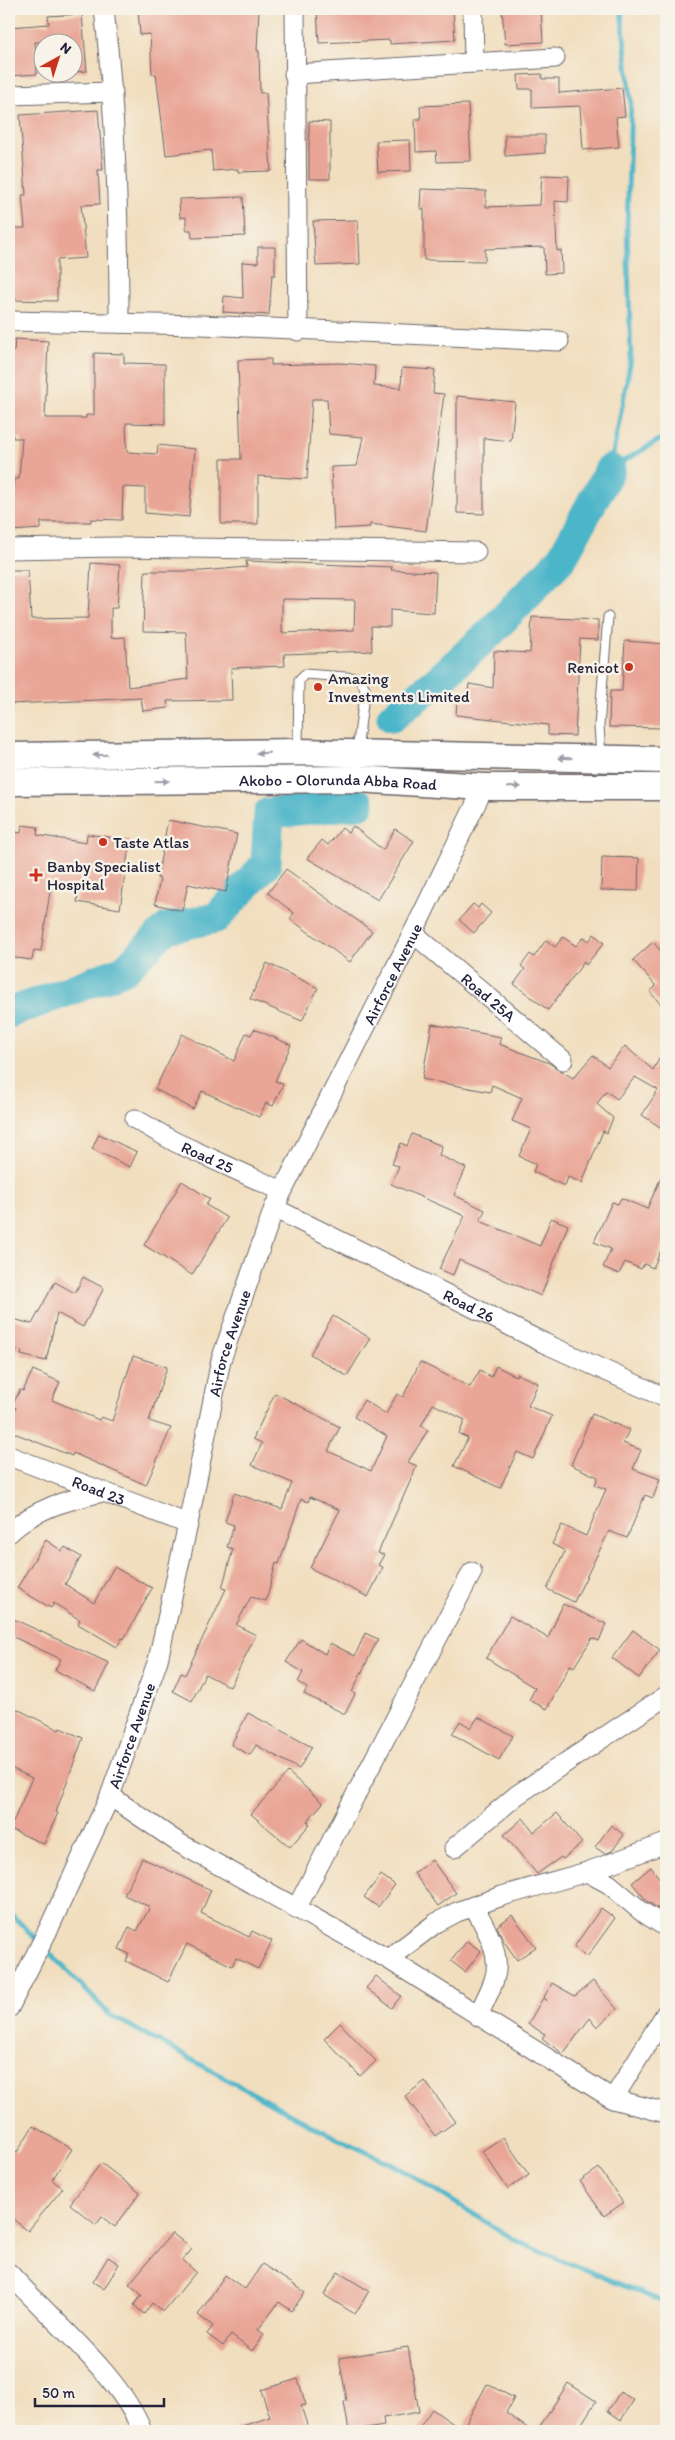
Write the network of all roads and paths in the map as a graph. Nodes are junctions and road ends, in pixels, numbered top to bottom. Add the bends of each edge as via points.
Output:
1 (104, 9) edge
2 (295, 9) edge
3 (474, 9) edge
4 (555, 58) dead end
5 (474, 63) junction
6 (294, 74) junction
7 (113, 92) junction
8 (9, 95) edge
9 (9, 321) edge
10 (119, 323) junction
11 (298, 331) junction
12 (559, 341) dead end
13 (9, 548) edge
14 (476, 552) dead end
15 (608, 617) dead end
16 (298, 752) junction
17 (360, 754) junction
18 (9, 756) edge
19 (601, 759) junction
20 (666, 760) edge
21 (9, 782) edge
22 (484, 787) junction
23 (666, 787) edge
24 (414, 933) junction
25 (563, 1060) dead end
26 (135, 1119) dead end
27 (282, 1191) junction
28 (274, 1208) junction
29 (666, 1398) edge
30 (9, 1456) edge
31 (102, 1492) junction
32 (188, 1524) junction
33 (9, 1533) edge
34 (472, 1572) dead end
35 (666, 1696) edge
36 (110, 1796) junction
37 (666, 1843) edge
38 (454, 1848) dead end
39 (587, 1872) junction
40 (474, 1906) junction
41 (296, 1909) junction
42 (666, 1927) edge
43 (388, 1959) junction
44 (9, 2008) edge
45 (666, 2013) edge
46 (478, 2016) junction
47 (614, 2099) junction
48 (666, 2113) edge
49 (9, 2273) edge
50 (142, 2431) edge

1 - 7 street
2 - 6 street
3 - 5 street
4 - 5 street
5 - 6 street
6 - 11 street
7 - 8 street
7 - 10 street
9 - 10 street
10 - 11 street via 201,324
11 - 12 street
13 - 14 street
15 - 19 lane via 600,726
16 - 17 main road, Akobo - Olorunda Abba Road
16 - 17 lane via 299,680 305,674 359,678 365,688
16 -> 18 main road, Akobo - Olorunda Abba Road
19 -> 17 main road, Akobo - Olorunda Abba Road
19 - 20 main road, Akobo - Olorunda Abba Road
21 -> 22 main road, Akobo - Olorunda Abba Road via 358,779
22 -> 23 main road, Akobo - Olorunda Abba Road
22 - 24 street, Airforce Avenue
24 - 25 street, Road 25A
24 - 27 street, Airforce Avenue
26 - 27 street, Road 25 via 175,1142
27 - 28 street, Airforce Avenue
28 - 29 street, Road 26 via 544,1343
28 - 32 street, Airforce Avenue via 221,1360
30 - 31 street, Road 23
31 - 32 street, Road 23
31 - 33 street via 30,1515
32 - 36 street, Airforce Avenue via 158,1660
34 - 41 street
35 - 38 street via 517,1794
36 - 41 street via 179,1842
36 - 44 street, Airforce Avenue
37 - 39 street
39 - 40 street
39 - 42 street
40 - 43 street via 436,1923
40 - 46 street via 496,1958 495,1979
41 - 43 street
43 - 46 street
45 - 47 street
46 - 47 street
47 - 48 street
49 - 50 street via 120,2392

